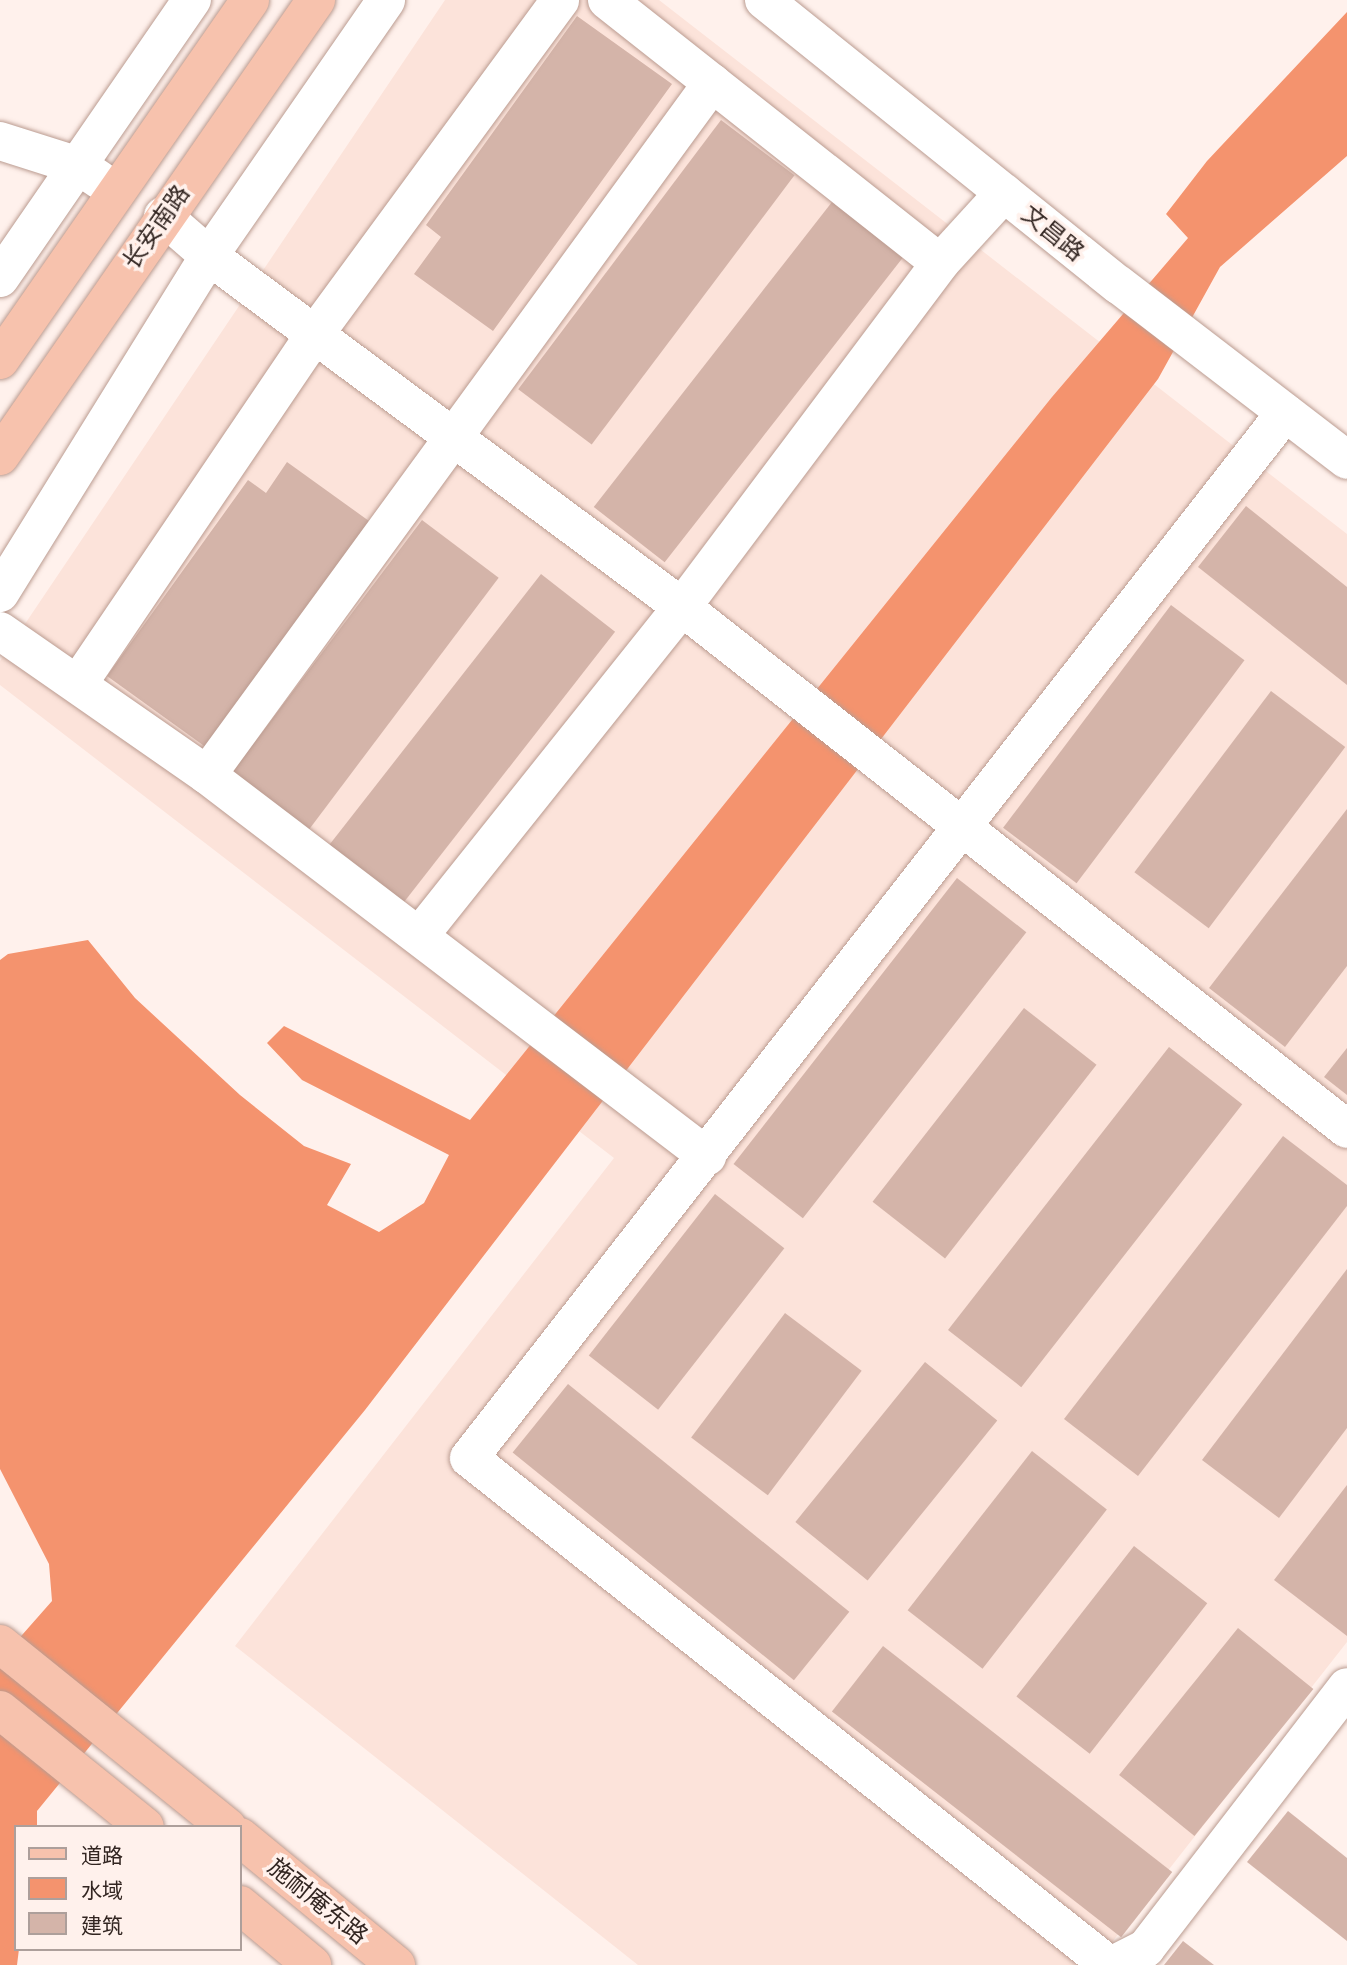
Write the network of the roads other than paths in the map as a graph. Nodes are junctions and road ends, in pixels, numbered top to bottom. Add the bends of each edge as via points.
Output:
1 (192, 0) edge
2 (250, 0) edge
3 (316, 0) edge
4 (386, 0) edge
5 (560, 0) edge
6 (607, 0) edge
7 (764, 0) edge
8 (712, 83) junction
9 (0, 141) edge
10 (79, 166) junction
11 (117, 190) junction
12 (1004, 193) junction
13 (163, 216) junction
14 (209, 256) junction
15 (940, 263) junction
16 (0, 278) edge
17 (315, 334) junction
18 (0, 360) edge
19 (1285, 413) junction
20 (454, 435) junction
21 (0, 456) edge
22 (1347, 460) edge
23 (0, 593) edge
24 (682, 607) junction
25 (0, 631) edge
26 (78, 684) junction
27 (207, 775) junction
28 (962, 823) junction
29 (420, 935) junction
30 (1347, 1129) edge
31 (707, 1156) junction
32 (0, 1644) edge
33 (1347, 1687) edge
34 (0, 1710) edge
35 (143, 1825) edge
36 (225, 1825) edge
37 (242, 1839) edge
38 (242, 1907) edge
39 (312, 1965) edge
40 (396, 1965) edge
41 (1111, 1965) edge

1 - 10 street
2 - 11 main road
3 - 13 main road, 长安南路
4 - 14 street
5 - 17 street
6 - 8 street
7 - 12 street, 文昌路
8 - 15 street
8 - 20 street
9 - 10 street
10 - 11 street
10 - 16 street
11 - 18 main road
12 - 15 street
12 - 19 street, 文昌路
13 - 14 street
13 - 21 main road, 长安南路
14 - 17 street
14 - 23 street
15 - 24 street
17 - 20 street
17 - 26 street
19 - 22 street, 文昌路
19 - 28 street
20 - 24 street
20 - 27 street
24 - 28 street
24 - 29 street
25 - 26 street
26 - 27 street
27 - 29 street
28 - 30 street
28 - 31 street
29 - 31 street
31 - 41 street via 469,1458
32 - 36 main road
33 - 41 street via 1146,1948
34 - 35 main road
37 - 40 main road, 施耐庵东路
38 - 39 main road

